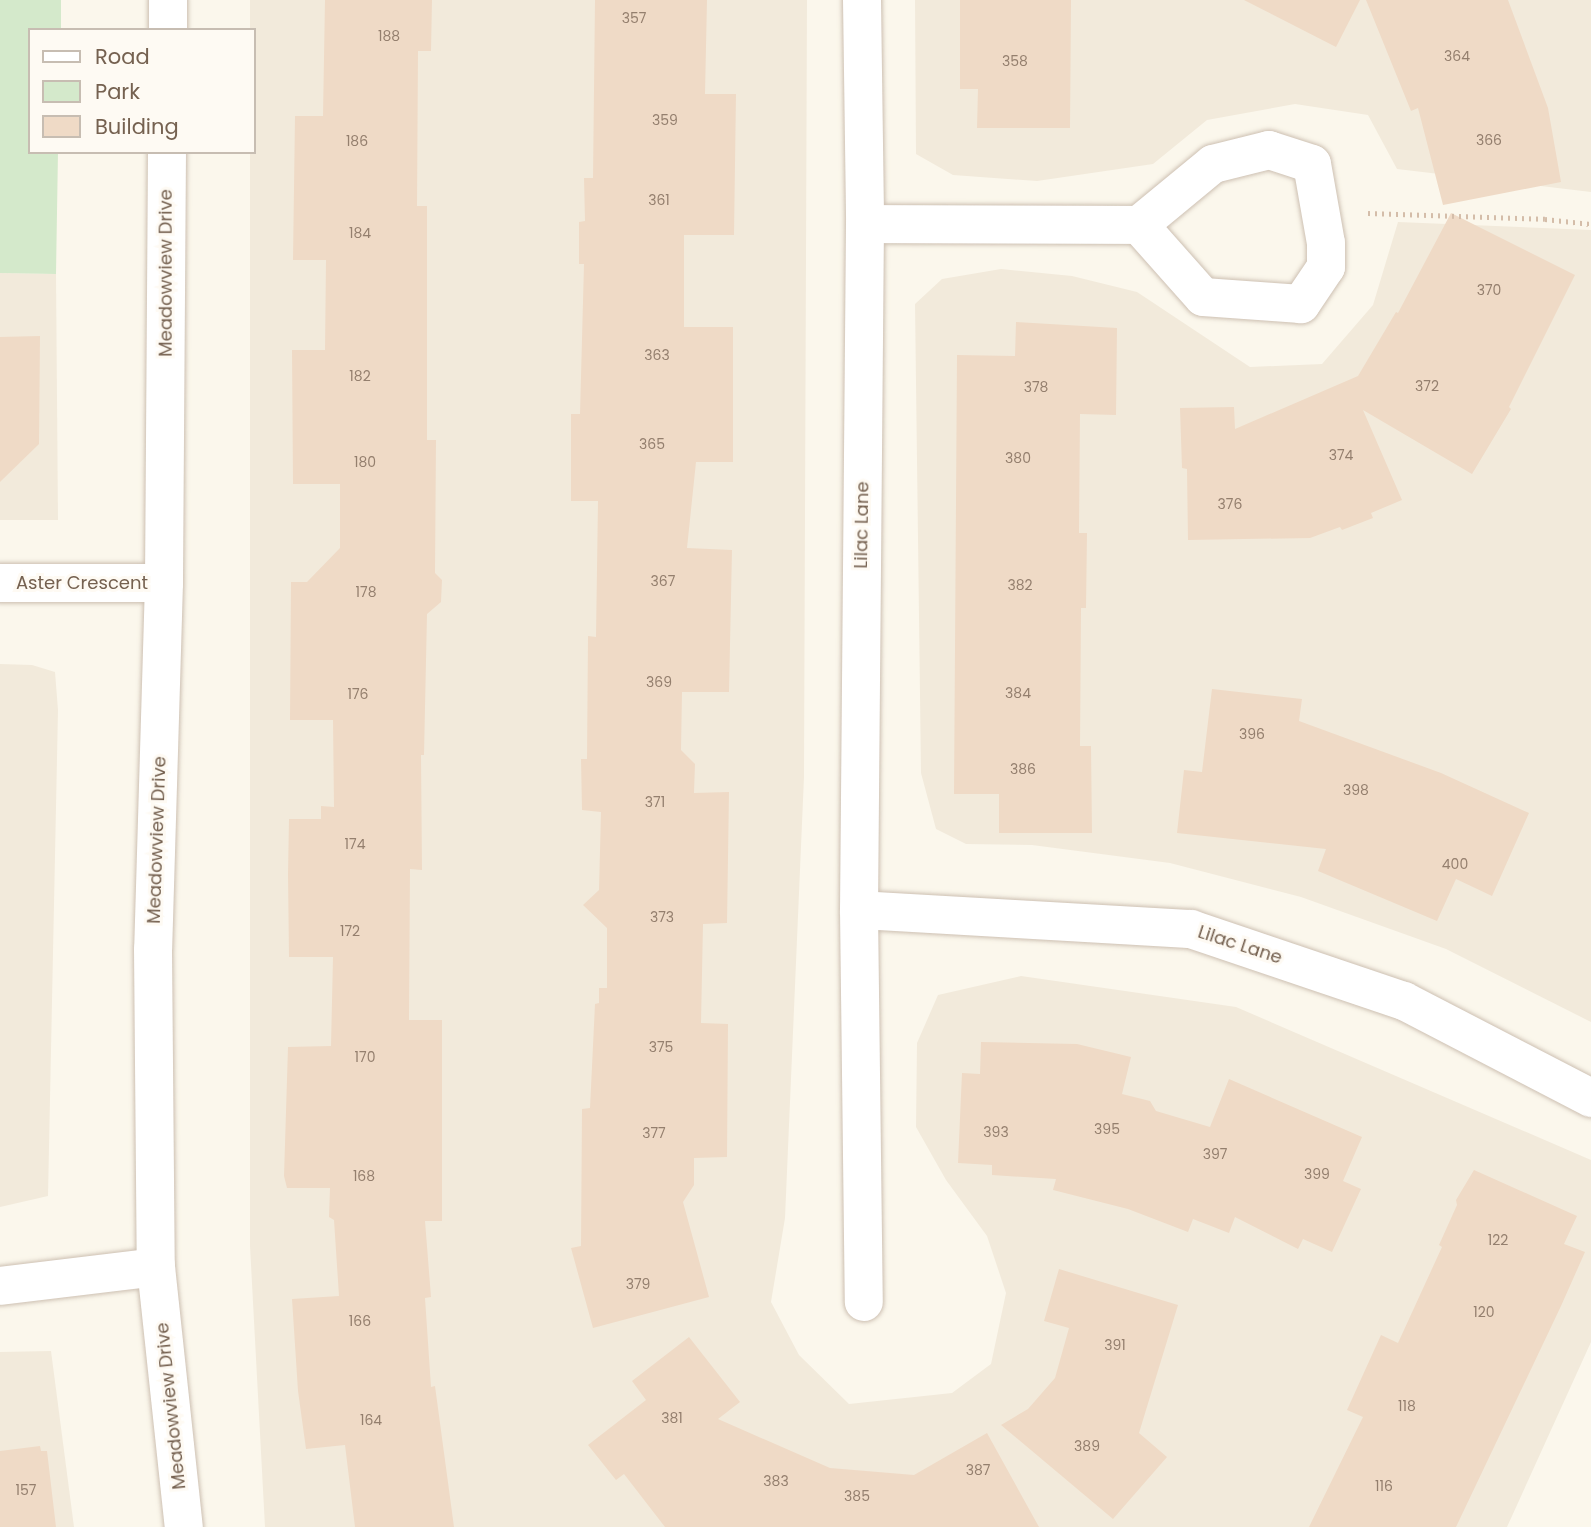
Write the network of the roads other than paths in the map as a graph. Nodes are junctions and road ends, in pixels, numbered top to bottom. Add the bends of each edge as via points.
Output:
1 (168, 0) edge
2 (862, 0) edge
3 (168, 28) edge
4 (167, 154) edge
5 (865, 224) junction
6 (1139, 225) junction
7 (0, 583) edge
8 (164, 583) junction
9 (859, 909) junction
10 (1591, 1098) edge
11 (156, 1267) junction
12 (0, 1286) edge
13 (864, 1302) dead end
14 (184, 1527) edge

1 - 3 street
2 - 5 street, Lilac Lane
4 - 8 street, Meadowview Drive
5 - 6 street
5 - 9 street, Lilac Lane
6 - 6 street via 1203,297 1301,304 1326,267 1312,164 1269,150 1213,164
7 - 8 street, Aster Crescent
8 - 11 street, Meadowview Drive via 153,948
9 - 10 street, Lilac Lane via 1191,929 1404,1000
9 - 13 street, Lilac Lane
11 - 12 street
11 - 14 street, Meadowview Drive

